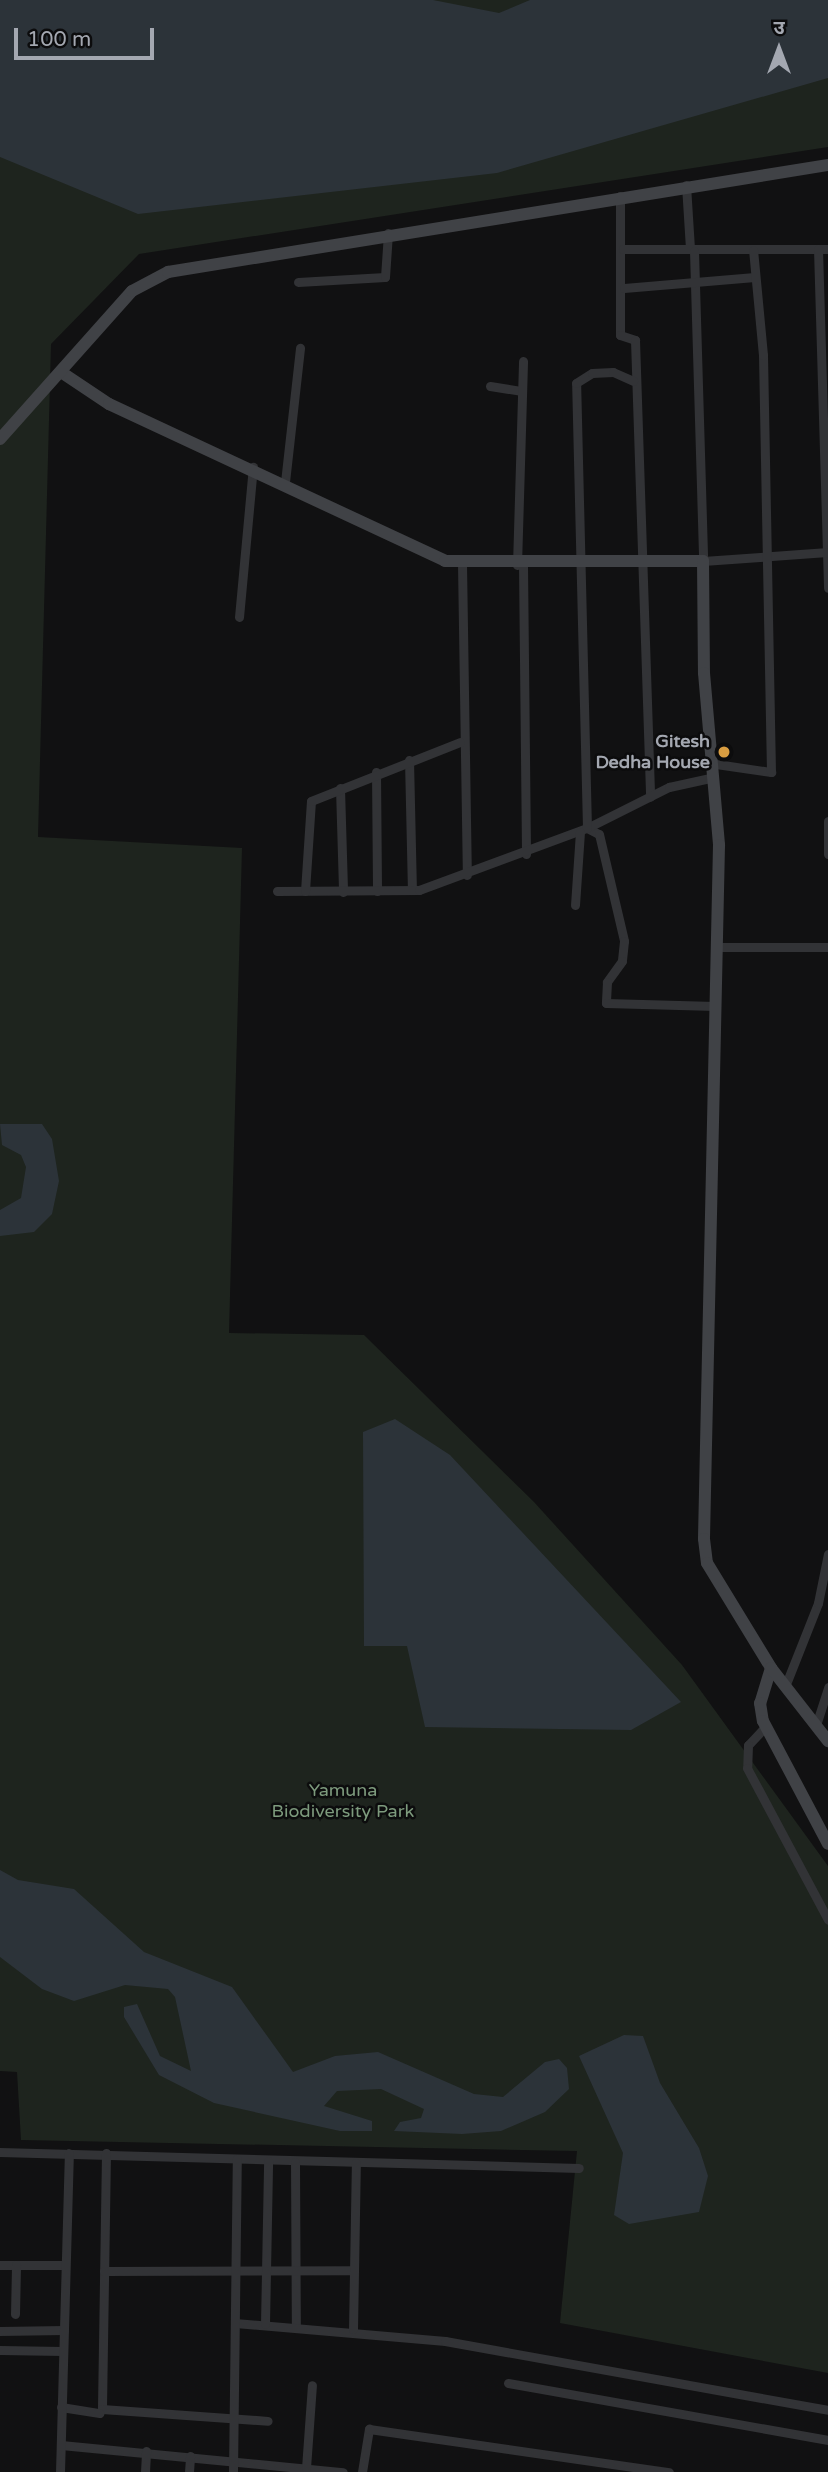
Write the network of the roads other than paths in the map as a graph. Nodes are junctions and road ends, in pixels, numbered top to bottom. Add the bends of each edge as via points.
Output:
1 (828, 166) edge
2 (686, 185) junction
3 (620, 196) junction
4 (388, 233) junction
5 (623, 249) junction
6 (823, 249) edge
7 (692, 250) junction
8 (753, 250) junction
9 (755, 277) junction
10 (298, 282) dead end
11 (694, 285) junction
12 (624, 288) junction
13 (300, 348) dead end
14 (824, 352) edge
15 (523, 361) dead end
16 (61, 372) junction
17 (633, 381) junction
18 (490, 387) dead end
19 (521, 391) junction
20 (0, 439) edge
21 (253, 467) junction
22 (285, 482) junction
23 (826, 552) edge
24 (765, 554) junction
25 (703, 561) junction
26 (462, 564) junction
27 (577, 564) junction
28 (638, 564) junction
29 (520, 565) junction
30 (828, 588) edge
31 (239, 617) dead end
32 (460, 743) junction
33 (408, 760) junction
34 (709, 763) junction
35 (376, 772) junction
36 (710, 778) junction
37 (340, 788) junction
38 (650, 797) junction
39 (828, 821) edge
40 (584, 830) junction
41 (526, 854) junction
42 (828, 854) edge
43 (467, 875) junction
44 (412, 890) junction
45 (277, 891) dead end
46 (305, 891) junction
47 (377, 891) junction
48 (343, 892) junction
49 (575, 905) dead end
50 (715, 947) junction
51 (828, 947) edge
52 (715, 1006) junction
53 (828, 1554) edge
54 (771, 1668) junction
55 (786, 1684) junction
56 (828, 1687) edge
57 (816, 1725) junction
58 (765, 1727) junction
59 (828, 1741) edge
60 (828, 1844) edge
61 (828, 1920) edge
62 (0, 2152) edge
63 (69, 2153) junction
64 (106, 2153) junction
65 (237, 2159) junction
66 (268, 2161) junction
67 (295, 2162) junction
68 (356, 2163) junction
69 (579, 2168) dead end
70 (0, 2264) edge
71 (16, 2265) junction
72 (65, 2265) junction
73 (299, 2268) junction
74 (354, 2270) junction
75 (104, 2271) junction
76 (236, 2271) junction
77 (267, 2271) junction
78 (15, 2314) dead end
79 (235, 2323) junction
80 (265, 2324) junction
81 (296, 2326) junction
82 (353, 2329) junction
83 (64, 2330) junction
84 (0, 2331) edge
85 (0, 2350) edge
86 (63, 2351) junction
87 (508, 2383) dead end
88 (312, 2385) dead end
89 (61, 2407) junction
90 (828, 2410) edge
91 (100, 2413) dead end
92 (234, 2415) junction
93 (268, 2421) dead end
94 (828, 2440) edge
95 (61, 2445) junction
96 (146, 2451) junction
97 (190, 2456) junction
98 (233, 2461) junction
99 (306, 2468) junction
100 (279, 2469) edge
101 (60, 2472) edge
102 (145, 2472) edge
103 (189, 2472) edge
104 (233, 2472) edge
105 (343, 2472) edge
106 (362, 2472) edge
107 (669, 2472) edge

1 - 2 street
2 - 3 street
2 - 7 street
3 - 4 street
3 - 5 street
4 - 10 street via 385,277
4 - 16 street via 150,279
5 - 7 street
5 - 12 street
6 - 8 street
6 - 14 street
7 - 8 street
7 - 11 street
8 - 9 street
9 - 11 street
9 - 24 street
11 - 12 street
11 - 25 street
12 - 17 street via 620,335 635,340
13 - 22 street
14 - 23 street
15 - 19 street
16 - 20 street
16 - 21 street via 109,404
17 - 27 street via 613,372 592,373 576,383
17 - 28 street
18 - 19 street
19 - 29 street
21 - 22 street
21 - 31 street
22 - 26 street
23 - 24 street
23 - 30 street
24 - 25 street
24 - 34 street via 771,772
25 - 28 street
25 - 34 street
26 - 29 street
26 - 32 street
27 - 28 street
27 - 29 street
27 - 40 street
28 - 38 street
29 - 41 street
32 - 33 street
32 - 43 street
33 - 35 street
33 - 44 street
34 - 36 street
35 - 37 street
35 - 47 street
36 - 38 street
36 - 50 street via 719,845
37 - 46 street via 307,806
37 - 48 street
38 - 40 street
39 - 42 street
40 - 41 street
40 - 49 street
40 - 52 street via 599,834 624,942 622,961 607,982 606,1003
41 - 43 street
43 - 44 street
44 - 47 street
45 - 46 street
46 - 48 street
47 - 48 street
50 - 51 street
50 - 52 street
52 - 54 street via 704,1539 707,1563
53 - 55 street via 818,1603
54 - 55 street
54 - 58 street via 760,1703
55 - 57 street
56 - 57 street
57 - 59 street
58 - 60 street
58 - 61 street via 748,1745 747,1768
62 - 63 street
63 - 64 street
63 - 72 street
64 - 65 street
64 - 75 street
65 - 66 street
65 - 76 street
66 - 67 street
66 - 77 street
67 - 68 street
67 - 73 street
68 - 69 street
68 - 74 street
70 - 71 street
71 - 72 street
71 - 78 street
72 - 83 street
73 - 74 street
73 - 77 street
73 - 81 street
74 - 82 street
75 - 76 street
75 - 92 street via 102,2409
76 - 77 street
76 - 79 street
77 - 80 street
79 - 80 street
79 - 92 street
80 - 81 street
81 - 82 street
82 - 90 street
83 - 84 street
83 - 86 street
85 - 86 street
86 - 89 street
87 - 94 street
88 - 99 street
89 - 91 street
89 - 95 street
92 - 93 street
92 - 98 street
95 - 96 street
95 - 101 street
96 - 97 street
96 - 102 street
97 - 98 street
97 - 103 street
98 - 100 street
98 - 104 street
99 - 100 street
99 - 105 street
106 - 107 street via 369,2429

